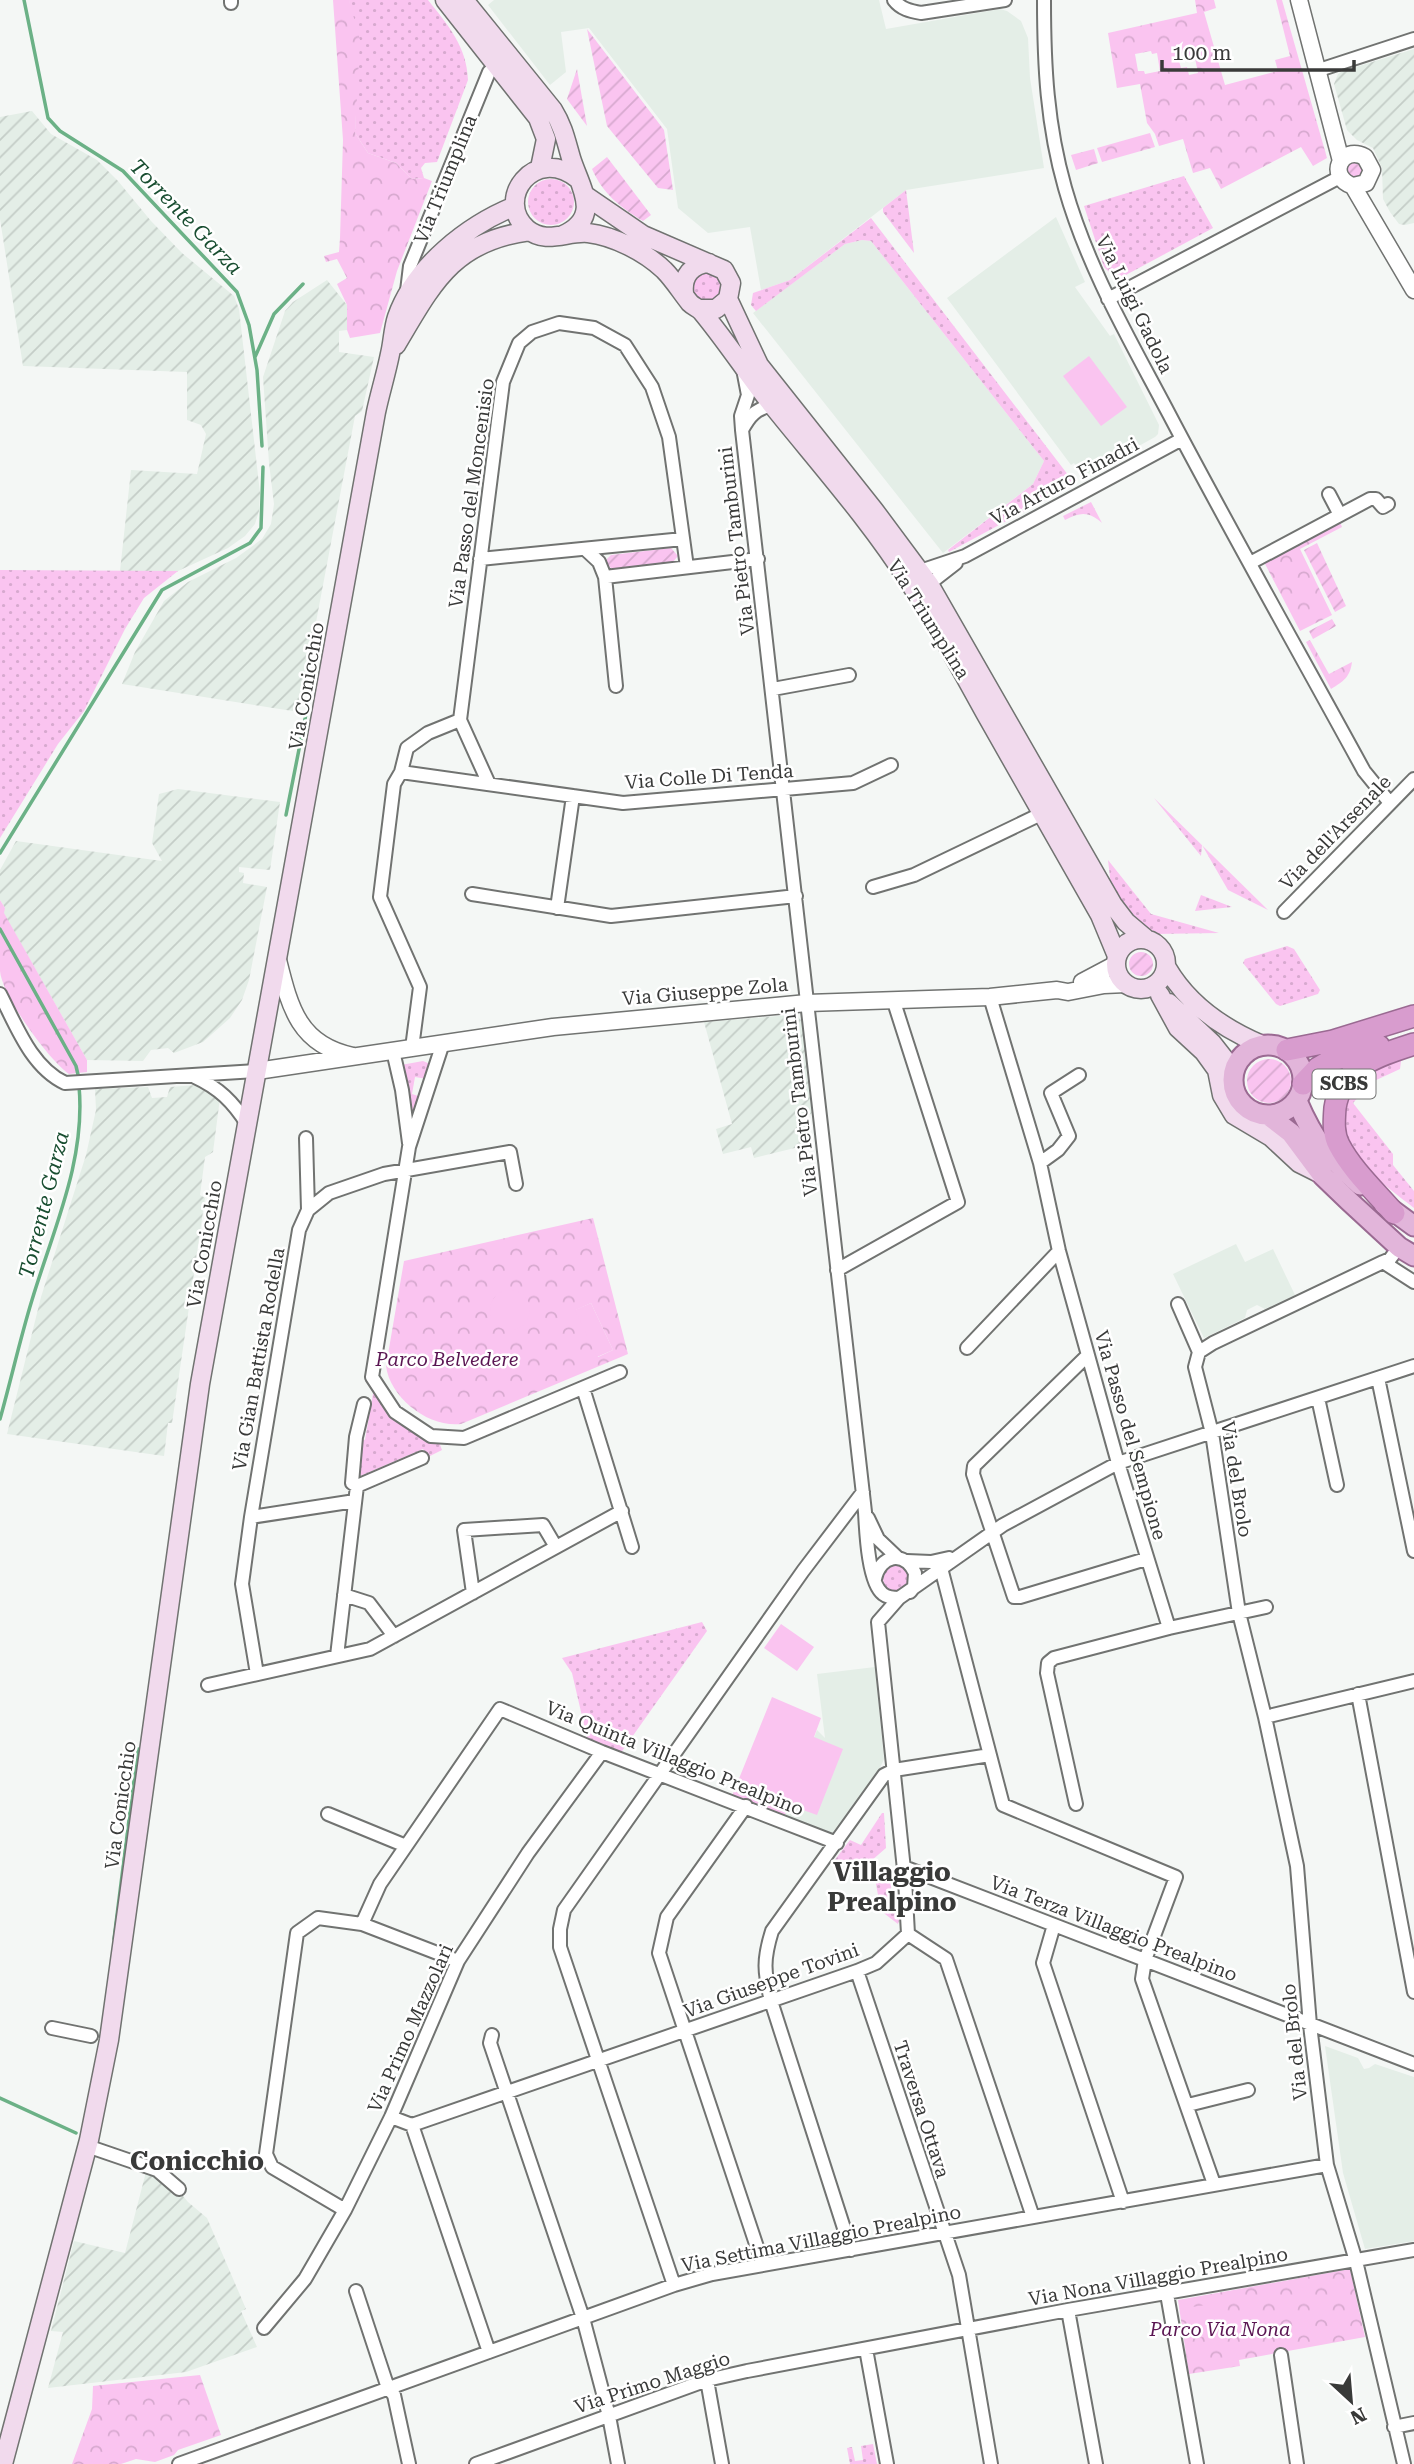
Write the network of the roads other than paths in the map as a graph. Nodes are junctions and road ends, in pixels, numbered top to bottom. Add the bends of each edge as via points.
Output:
1 (445, 0) edge
2 (464, 0) edge
3 (894, 0) edge
4 (1005, 0) edge
5 (1044, 0) edge
6 (1298, 0) edge
7 (1414, 39) edge
8 (497, 65) junction
9 (1316, 71) junction
10 (1331, 119) junction
11 (1356, 153) junction
12 (540, 168) junction
13 (1344, 175) junction
14 (578, 179) junction
15 (1369, 180) junction
16 (586, 197) junction
17 (515, 205) junction
18 (1374, 224) junction
19 (530, 231) junction
20 (560, 237) junction
21 (709, 263) junction
22 (1414, 290) edge
23 (684, 293) junction
24 (406, 298) junction
25 (728, 299) junction
26 (1108, 299) junction
27 (700, 309) junction
28 (390, 354) junction
29 (743, 369) junction
30 (772, 405) junction
31 (742, 430) junction
32 (1182, 439) junction
33 (1329, 494) dead end
34 (1386, 507) dead end
35 (1340, 515) junction
36 (683, 539) junction
37 (586, 549) junction
38 (481, 559) junction
39 (758, 559) junction
40 (1250, 563) junction
41 (687, 567) junction
42 (605, 577) junction
43 (924, 577) junction
44 (849, 675) dead end
45 (616, 686) dead end
46 (772, 689) junction
47 (460, 720) junction
48 (477, 757) junction
49 (891, 765) dead end
50 (401, 772) junction
51 (457, 779) junction
52 (1414, 779) edge
53 (489, 784) junction
54 (784, 789) junction
55 (573, 796) junction
56 (1390, 803) junction
57 (1043, 813) junction
58 (873, 887) dead end
59 (472, 894) dead end
60 (796, 896) junction
61 (558, 908) junction
62 (1284, 912) dead end
63 (1145, 938) junction
64 (278, 960) junction
65 (1116, 960) junction
66 (1167, 968) junction
67 (1126, 984) junction
68 (1056, 990) junction
69 (1156, 991) junction
70 (0, 994) edge
71 (990, 997) junction
72 (893, 999) junction
73 (807, 1003) junction
74 (1414, 1016) edge
75 (1414, 1035) edge
76 (443, 1043) junction
77 (1414, 1044) edge
78 (1262, 1045) junction
79 (412, 1048) junction
80 (1287, 1050) junction
81 (393, 1051) junction
82 (359, 1057) junction
83 (257, 1071) junction
84 (1234, 1071) junction
85 (1079, 1075) dead end
86 (192, 1076) junction
87 (1300, 1093) junction
88 (1269, 1116) junction
89 (247, 1124) junction
90 (306, 1138) dead end
91 (409, 1147) junction
92 (1040, 1163) junction
93 (405, 1170) junction
94 (1323, 1175) junction
95 (516, 1184) dead end
96 (308, 1210) junction
97 (1394, 1213) junction
98 (1414, 1227) edge
99 (1059, 1251) junction
100 (1407, 1252) edge
101 (1383, 1262) junction
102 (837, 1270) junction
103 (1414, 1282) edge
104 (1178, 1304) dead end
105 (967, 1348) dead end
106 (1199, 1352) junction
107 (1088, 1355) junction
108 (1414, 1366) edge
109 (620, 1372) dead end
110 (1378, 1378) junction
111 (583, 1388) junction
112 (1318, 1398) junction
113 (364, 1404) dead end
114 (1212, 1433) junction
115 (422, 1458) dead end
116 (1118, 1462) junction
117 (1337, 1485) dead end
118 (357, 1486) junction
119 (863, 1492) junction
120 (355, 1502) junction
121 (622, 1511) junction
122 (865, 1512) junction
123 (251, 1517) junction
124 (993, 1532) junction
125 (556, 1547) junction
126 (632, 1547) dead end
127 (1414, 1551) edge
128 (963, 1553) junction
129 (1146, 1559) junction
130 (902, 1560) junction
131 (941, 1568) junction
132 (875, 1579) junction
133 (473, 1593) junction
134 (344, 1595) junction
135 (905, 1595) junction
136 (1266, 1607) dead end
137 (1238, 1613) junction
138 (1168, 1628) junction
139 (394, 1636) junction
140 (337, 1656) junction
141 (257, 1674) junction
142 (1414, 1681) edge
143 (208, 1685) dead end
144 (1359, 1694) junction
145 (1265, 1717) junction
146 (602, 1752) junction
147 (990, 1755) junction
148 (894, 1770) junction
149 (662, 1774) junction
150 (1076, 1804) dead end
151 (746, 1806) junction
152 (328, 1814) dead end
153 (837, 1843) junction
154 (406, 1846) junction
155 (904, 1867) junction
156 (362, 1924) junction
157 (1054, 1925) junction
158 (908, 1934) junction
159 (1144, 1960) junction
160 (458, 1961) junction
161 (857, 1971) junction
162 (1414, 1992) edge
163 (771, 2001) junction
164 (1310, 2025) junction
165 (52, 2028) dead end
166 (685, 2031) junction
167 (492, 2035) dead end
168 (96, 2041) junction
169 (599, 2060) junction
170 (1414, 2064) edge
171 (1248, 2090) dead end
172 (507, 2092) junction
173 (1188, 2105) junction
174 (391, 2117) junction
175 (412, 2125) junction
176 (87, 2146) junction
177 (1327, 2165) junction
178 (1214, 2184) junction
179 (179, 2189) dead end
180 (1123, 2202) junction
181 (345, 2210) junction
182 (1033, 2217) junction
183 (944, 2234) junction
184 (851, 2250) junction
185 (1414, 2250) edge
186 (1356, 2261) junction
187 (762, 2265) junction
188 (674, 2285) junction
189 (356, 2291) dead end
190 (1167, 2294) junction
191 (1068, 2310) junction
192 (583, 2318) junction
193 (264, 2328) dead end
194 (968, 2330) junction
195 (866, 2349) junction
196 (489, 2352) junction
197 (1281, 2355) dead end
198 (707, 2381) junction
199 (388, 2388) junction
200 (609, 2416) junction
201 (1414, 2423) edge
202 (1394, 2427) junction
203 (516, 2449) junction
204 (4, 2464) edge
205 (179, 2464) edge
206 (409, 2464) edge
207 (476, 2464) edge
208 (518, 2464) edge
209 (618, 2464) edge
210 (722, 2464) edge
211 (887, 2464) edge
212 (991, 2464) edge
213 (1096, 2464) edge
214 (1196, 2464) edge
215 (1297, 2464) edge
216 (1404, 2464) edge

1 - 8 main road
2 - 14 main road via 553,110
3 - 4 street via 921,13
5 - 26 street, Via Luigi Gadola via 1044,68 1055,149 1079,232
6 - 9 street
7 - 9 street
8 - 12 main road via 545,132
8 - 24 street, Via Triumplina via 489,72 410,266
9 - 10 street
10 - 11 street
10 - 13 street
11 - 13 street via 1345,157
11 - 15 street via 1369,160
12 - 14 main road via 567,170
12 - 17 main road via 524,179
13 - 15 street via 1362,185
13 - 18 street
13 - 26 street
14 - 16 main road
15 - 18 street
16 - 20 main road via 581,222
16 - 21 main road, Via Triumplina via 643,235
17 - 19 main road
17 - 24 main road, Via Conicchio via 451,244
18 - 22 street
19 - 20 main road, Via Triumplina
19 - 28 main road, Via Conicchio via 500,236 462,255 421,300
20 - 23 main road, Via Triumplina via 587,233 617,241 663,269
21 - 23 main road via 689,272
21 - 25 main road, Via Triumplina via 728,276
23 - 27 main road, Via Triumplina
24 - 28 main road, Via Conicchio
25 - 27 main road via 716,309
25 - 43 main road, Via Triumplina via 759,365
26 - 32 street, Via Luigi Gadola
27 - 29 main road, Via Triumplina
28 - 64 main road, Via Conicchio
29 - 30 main road, Via Triumplina
29 - 31 street, Via Pietro Tamburini via 748,395
30 - 31 street, Via Pietro Tamburini via 749,416
30 - 57 main road, Via Triumplina via 910,583
31 - 39 street, Via Pietro Tamburini
32 - 40 street, Via Luigi Gadola
32 - 43 street, Via Arturo Finadri
33 - 35 street
34 - 35 street via 1374,499
35 - 40 street
36 - 37 street
36 - 38 street, Via Passo del Moncenisio via 669,438 652,387 625,345 594,328 559,323 532,332 519,343 503,382
36 - 41 street, Via Passo del Moncenisio
37 - 38 street
37 - 42 street
38 - 47 street, Via Passo del Moncenisio
39 - 41 street
39 - 46 street, Via Pietro Tamburini
40 - 56 street, Via Luigi Gadola via 1364,771
41 - 42 street
42 - 45 street
43 - 63 main road, Via Triumplina via 1113,905
44 - 46 street
46 - 54 street, Via Pietro Tamburini
47 - 48 street
47 - 50 street via 407,748
48 - 51 street via 472,770
48 - 53 street
49 - 54 street, Via Colle Di Tenda via 853,783
50 - 51 street, Via Colle Di Tenda
50 - 79 street via 394,785 380,897 420,987
51 - 53 street, Via Colle Di Tenda
52 - 56 street, Via dell'Arsenale
53 - 55 street, Via Colle Di Tenda
54 - 55 street, Via Colle Di Tenda via 623,803
54 - 60 street, Via Pietro Tamburini
55 - 61 street
56 - 62 street, Via dell'Arsenale
57 - 58 street via 914,875
57 - 65 main road, Via Triumplina via 1102,920
59 - 61 street
60 - 61 street via 611,916
60 - 73 street, Via Pietro Tamburini
63 - 65 main road via 1128,942
63 - 66 main road, Via Triumplina via 1159,945
64 - 82 street, Via Giuseppe Zola via 289,1004 305,1030 329,1048
64 - 83 main road, Via Conicchio
65 - 67 main road, Via Triumplina
65 - 68 street, Via Giuseppe Zola via 1092,978
66 - 69 main road
66 - 78 main road, Via Triumplina via 1194,1002 1233,1031
67 - 68 street, Via Giuseppe Zola
67 - 69 main road
68 - 71 street, Via Giuseppe Zola
69 - 84 main road via 1212,1043
69 - 94 main road via 1178,1028 1217,1070 1222,1095 1234,1115
70 - 86 street via 35,1056 65,1083
71 - 72 street, Via Giuseppe Zola
71 - 92 street, Via Passo del Sempione
72 - 73 street, Via Giuseppe Zola
72 - 102 street via 958,1202
73 - 76 street, Via Giuseppe Zola via 553,1027
73 - 102 street, Via Pietro Tamburini
74 - 80 highway, SCBS
75 - 87 highway, SCBS via 1330,1061 1318,1068
76 - 79 street, Via Giuseppe Zola
76 - 91 street
77 - 97 highway, SCBS via 1376,1056 1357,1068 1343,1085 1334,1116 1339,1144
78 - 80 main road, Via Triumplina
78 - 84 main road via 1240,1059
79 - 81 street, Via Giuseppe Zola
80 - 87 main road via 1303,1071
81 - 82 street, Via Giuseppe Zola
81 - 91 street
82 - 83 street, Via Giuseppe Zola
83 - 86 street
83 - 89 main road, Via Conicchio
84 - 88 main road via 1237,1097 1256,1114
85 - 92 street via 1051,1093 1069,1136
86 - 89 street via 224,1094
87 - 88 main road via 1280,1114
87 - 97 main road via 1307,1124 1327,1155
88 - 94 main road via 1291,1133
89 - 168 main road, Via Conicchio via 200,1384
90 - 96 street, Via Gian Battista Rodella
91 - 93 street
92 - 99 street, Via Passo del Sempione
93 - 95 street via 510,1152
93 - 96 street via 329,1193
93 - 111 street via 372,1377 395,1412 432,1436 464,1438
94 - 100 main road
96 - 123 street, Via Gian Battista Rodella via 299,1230
97 - 98 main road
99 - 105 street
99 - 107 street, Via Passo del Sempione
100 - 101 street
101 - 103 street
101 - 106 street
102 - 119 street, Via Pietro Tamburini
104 - 106 street, Via del Brolo
106 - 114 street, Via del Brolo via 1195,1367
107 - 116 street, Via Passo del Sempione
107 - 124 street via 974,1466
108 - 110 street
109 - 111 street
110 - 112 street
110 - 127 street
111 - 121 street
112 - 114 street
112 - 117 street
113 - 118 street via 352,1483
114 - 116 street
114 - 137 street, Via del Brolo
115 - 118 street
116 - 124 street
116 - 129 street, Via Passo del Sempione
118 - 120 street
119 - 122 street, Via Pietro Tamburini
119 - 149 street
120 - 123 street
120 - 134 street
121 - 125 street
121 - 126 street
122 - 130 street, Via Pietro Tamburini via 878,1539
122 - 132 street, Via Pietro Tamburini
123 - 141 street, Via Gian Battista Rodella via 242,1584
124 - 128 street
124 - 129 street via 1014,1597
125 - 133 street
125 - 133 street via 543,1525 464,1530
128 - 130 street via 946,1559
128 - 131 street
129 - 138 street, Via Passo del Sempione
130 - 132 street via 882,1563
130 - 135 street via 916,1580
131 - 135 street
131 - 147 street
132 - 135 street via 883,1594 891,1598
133 - 139 street
134 - 139 street via 369,1603
134 - 140 street
135 - 148 street via 877,1622
136 - 137 street
137 - 138 street
137 - 145 street, Via del Brolo
138 - 150 street via 1048,1663
139 - 140 street via 370,1649
140 - 141 street
141 - 143 street
142 - 144 street
144 - 145 street
144 - 162 street
145 - 164 street, Via del Brolo via 1297,1866
146 - 149 street, Via Quinta Villaggio Prealpino
146 - 154 street, Via Quinta Villaggio Prealpino via 500,1709
146 - 160 street, Via Primo Mazzolari via 528,1853
147 - 148 street
147 - 159 street via 1003,1805 1176,1877
148 - 153 street via 884,1775
148 - 155 street
149 - 151 street, Via Quinta Villaggio Prealpino
149 - 169 street via 564,1910 560,1947
151 - 153 street, Via Quinta Villaggio Prealpino
151 - 166 street via 667,1917 659,1953
152 - 154 street
153 - 163 street via 772,1931 764,1956
154 - 156 street via 380,1884
155 - 157 street, Via Terza Villaggio Prealpino
155 - 158 street
156 - 160 street
156 - 181 street via 318,1918 297,1933 266,2154 272,2167
157 - 159 street, Via Terza Villaggio Prealpino
157 - 180 street via 1043,1963
158 - 161 street, Via Giuseppe Tovini via 876,1963
158 - 182 street via 946,1959
159 - 164 street, Via Terza Villaggio Prealpino
159 - 173 street via 1143,1979
160 - 174 street, Via Primo Mazzolari
161 - 163 street, Via Giuseppe Tovini
161 - 183 street, Traversa Ottava
163 - 166 street, Via Giuseppe Tovini
163 - 184 street
164 - 170 street, Via Terza Villaggio Prealpino
164 - 177 street, Via del Brolo
165 - 168 street
166 - 169 street, Via Giuseppe Tovini
166 - 187 street
167 - 172 street via 490,2043
168 - 176 main road, Via Conicchio
169 - 172 street, Via Giuseppe Tovini
169 - 188 street
171 - 173 street
172 - 175 street, Via Giuseppe Tovini
172 - 192 street
173 - 178 street
174 - 175 street
174 - 181 street, Via Primo Mazzolari
175 - 196 street
176 - 179 street via 157,2170
176 - 204 main road, Via Conicchio
177 - 178 street, Via Settima Villaggio Prealpino
177 - 186 street, Via del Brolo
178 - 180 street, Via Settima Villaggio Prealpino
180 - 182 street, Via Settima Villaggio Prealpino
181 - 193 street, Via Primo Mazzolari via 305,2279
182 - 183 street, Via Settima Villaggio Prealpino
183 - 184 street, Via Settima Villaggio Prealpino
183 - 194 street, Traversa Ottava via 959,2275
184 - 187 street, Via Settima Villaggio Prealpino
185 - 186 street, Via Nona Villaggio Prealpino
186 - 190 street, Via Nona Villaggio Prealpino
186 - 202 street, Via del Brolo
187 - 188 street, Via Settima Villaggio Prealpino
188 - 192 street, Via Settima Villaggio Prealpino
189 - 199 street
190 - 191 street, Via Nona Villaggio Prealpino
190 - 214 street
191 - 194 street, Via Nona Villaggio Prealpino
191 - 213 street
192 - 196 street, Via Settima Villaggio Prealpino
192 - 200 street
194 - 195 street, Via Primo Maggio
194 - 212 street, Traversa Ottava
195 - 198 street, Via Primo Maggio
195 - 211 street
196 - 199 street, Via Settima Villaggio Prealpino
197 - 215 street
198 - 200 street, Via Primo Maggio
198 - 210 street
199 - 205 street, Via Settima Villaggio Prealpino
199 - 206 street via 394,2395
200 - 203 street, Via Primo Maggio
200 - 209 street
201 - 202 street
202 - 216 street, Via del Brolo
203 - 207 street, Via Primo Maggio
203 - 208 street

